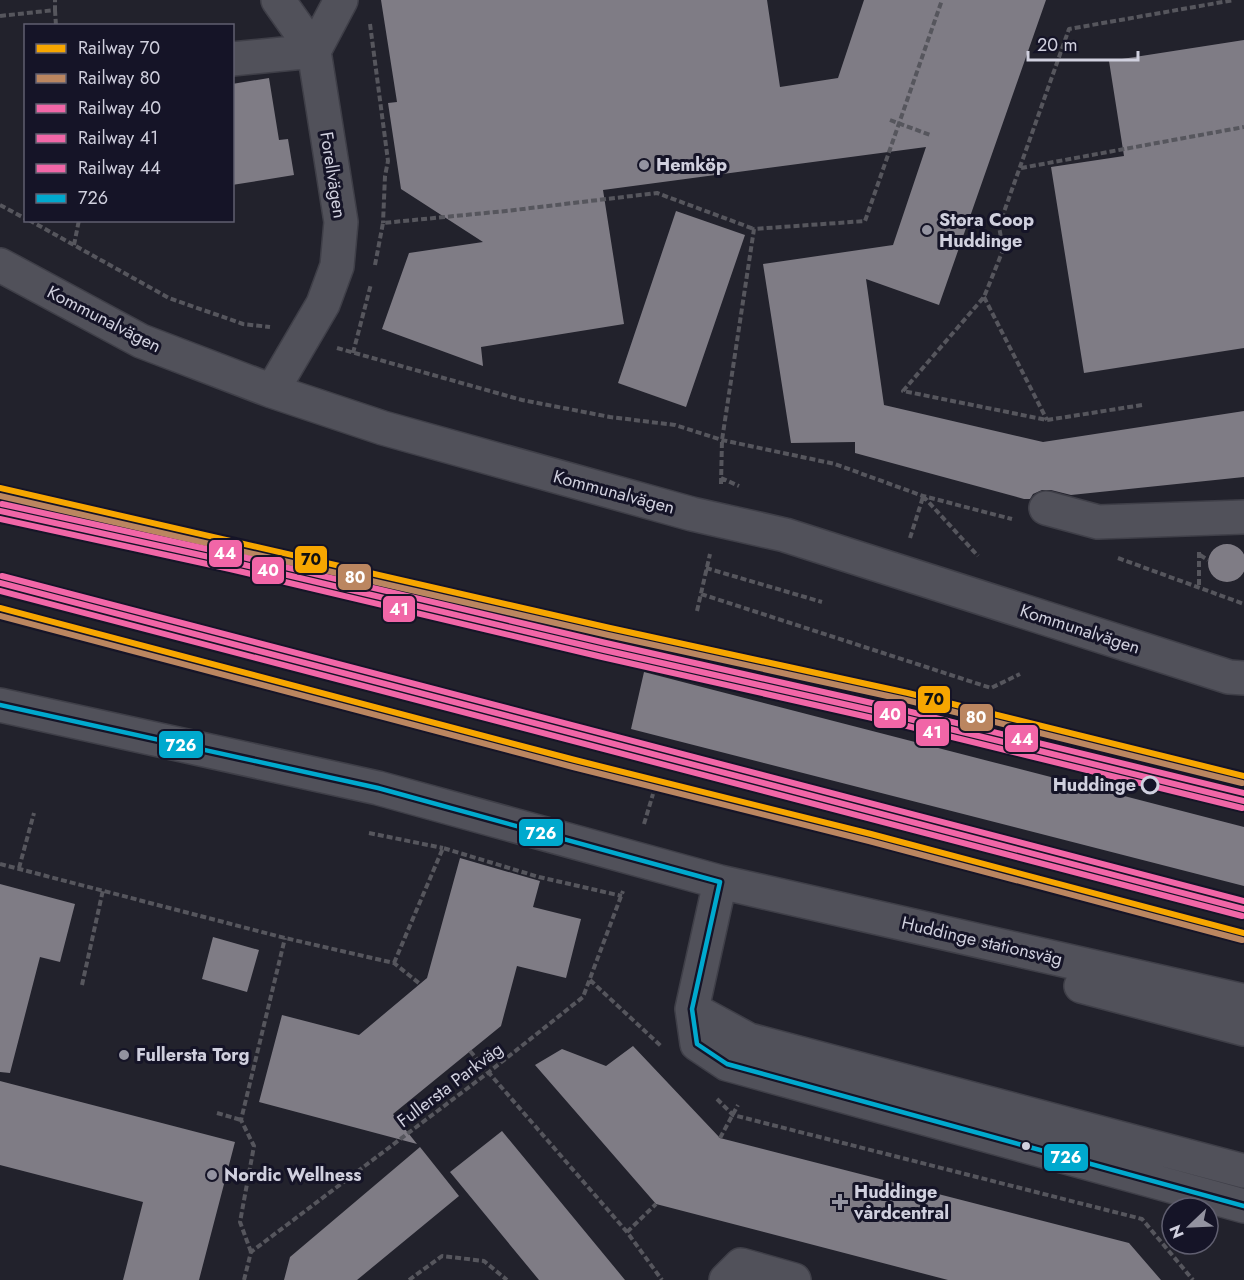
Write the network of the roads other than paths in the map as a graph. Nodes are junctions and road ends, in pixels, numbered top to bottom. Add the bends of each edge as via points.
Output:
1 (278, 0) edge
2 (341, 0) edge
3 (314, 51) junction
4 (234, 59) edge
5 (0, 265) edge
6 (272, 391) junction
7 (1046, 508) dead end
8 (1244, 517) edge
9 (1244, 678) edge
10 (0, 705) edge
11 (717, 893) junction
12 (1244, 1001) edge
13 (692, 1010) junction
14 (1244, 1029) edge
15 (1244, 1171) edge
16 (1244, 1206) edge
17 (726, 1280) edge
18 (794, 1280) edge

1 - 3 street
2 - 3 street
3 - 4 street
3 - 6 street, Forellvägen via 341,222 337,266 323,304
5 - 6 street, Kommunalvägen via 141,341
6 - 9 street, Kommunalvägen via 394,431 692,514 785,535 1229,677
7 - 8 street via 1098,522
10 - 11 street, Huddinge stationsväg via 378,788
11 - 12 street, Huddinge stationsväg
11 - 13 street
11 - 14 street via 793,909
13 - 15 street via 749,1040
13 - 16 street via 698,1044 727,1064
17 - 18 street via 741,1265

